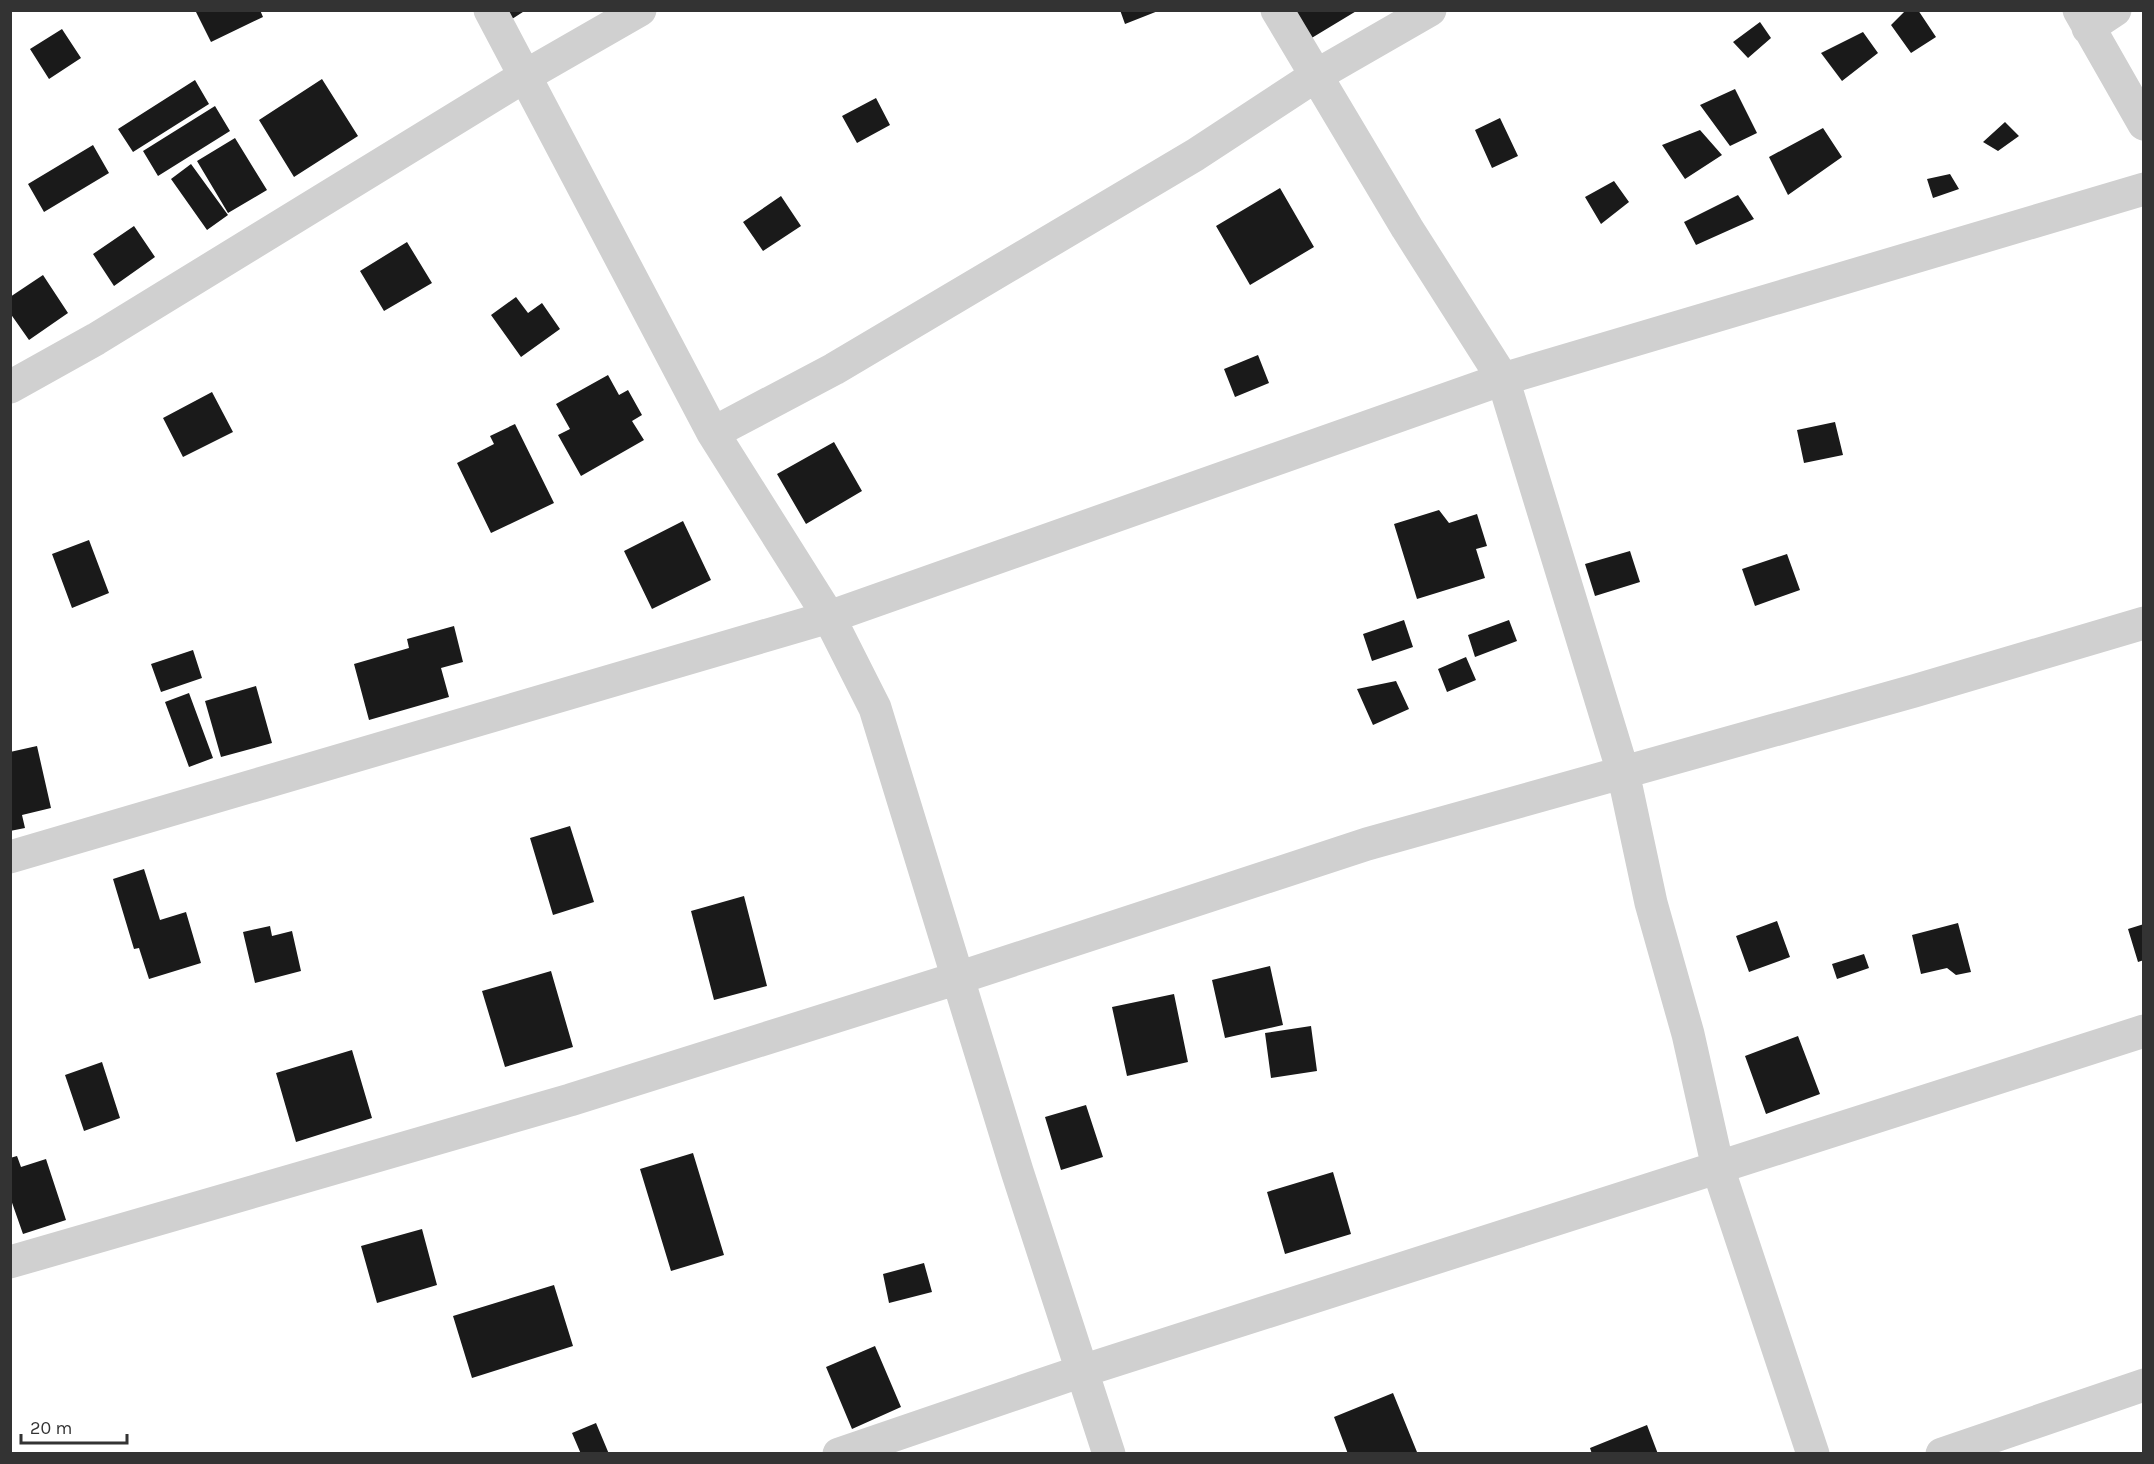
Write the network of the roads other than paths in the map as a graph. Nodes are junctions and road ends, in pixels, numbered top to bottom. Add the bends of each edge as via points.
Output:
1 (490, 10) edge
2 (640, 10) edge
3 (1277, 10) edge
4 (1430, 10) edge
5 (2115, 10) edge
6 (2083, 19) edge
7 (1317, 75) junction
8 (525, 76) junction
9 (2144, 124) edge
10 (2144, 189) edge
11 (1503, 379) junction
12 (10, 387) edge
13 (713, 433) junction
14 (829, 617) junction
15 (2144, 623) edge
16 (1623, 772) junction
17 (10, 857) edge
18 (958, 978) junction
19 (2144, 1031) edge
20 (1718, 1168) junction
21 (10, 1262) edge
22 (1083, 1371) junction
23 (2144, 1385) edge
24 (839, 1454) edge
25 (1109, 1454) edge
26 (1813, 1454) edge
27 (1942, 1454) edge

1 - 8 street
2 - 8 street
3 - 7 street
4 - 7 street
5 - 6 street
6 - 9 street
7 - 11 street via 1407,228
7 - 13 street via 1195,155 834,369
8 - 12 street via 96,339
8 - 13 street
10 - 11 street
11 - 14 street
11 - 16 street
13 - 14 street
14 - 17 street
14 - 18 street via 875,708
15 - 16 street
16 - 18 street via 1367,844
16 - 20 street via 1651,903 1688,1034
18 - 21 street via 570,1100
18 - 22 street
19 - 20 street
20 - 22 street
20 - 26 street
22 - 24 street
22 - 25 street
23 - 27 street

